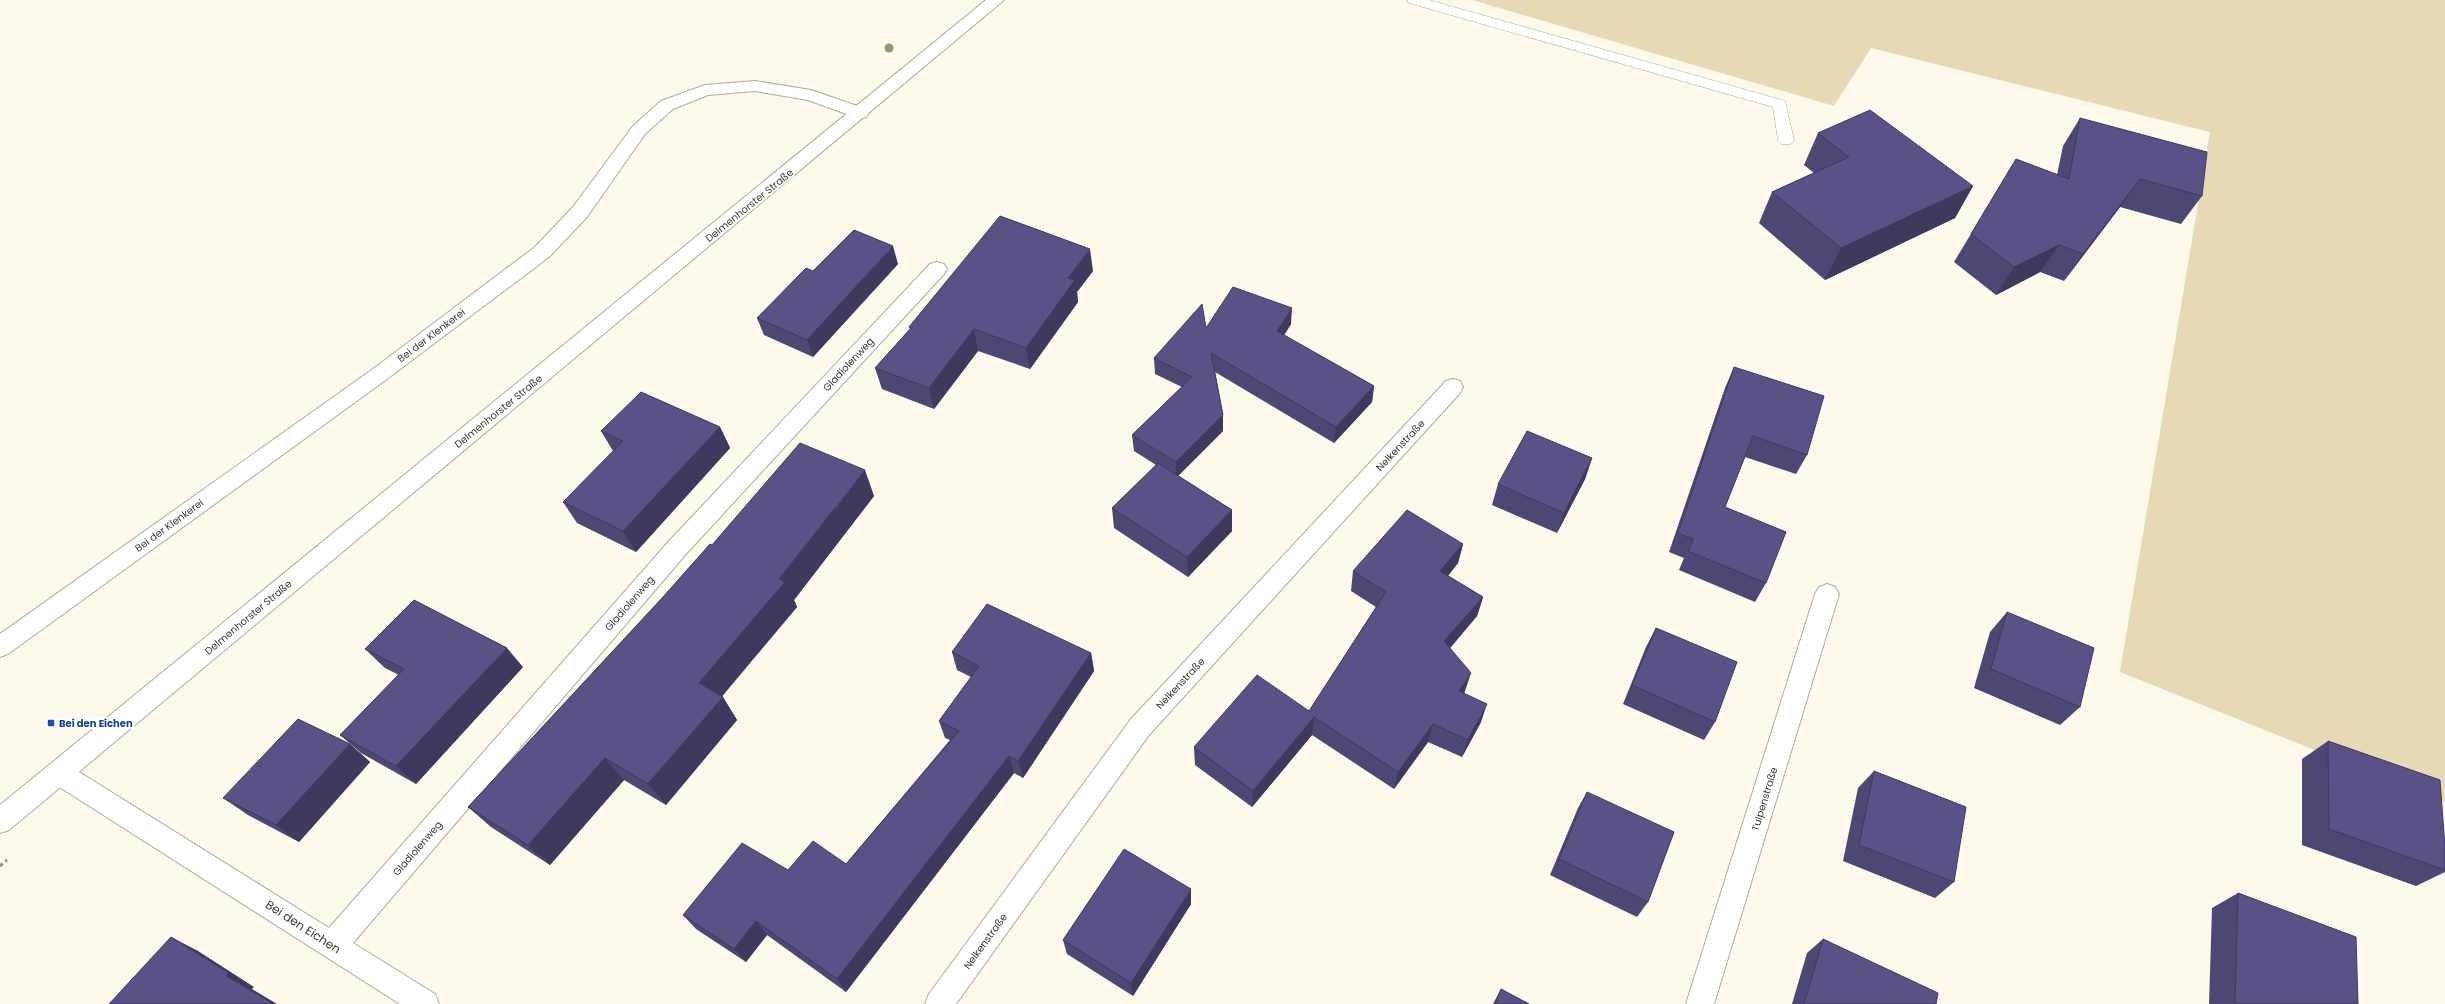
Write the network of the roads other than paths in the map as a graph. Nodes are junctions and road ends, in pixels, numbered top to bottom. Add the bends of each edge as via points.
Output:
1 (996, 0) edge
2 (1414, 0) edge
3 (860, 113) junction
4 (1786, 140) dead end
5 (937, 269) dead end
6 (1453, 387) dead end
7 (1827, 594) dead end
8 (0, 647) edge
9 (59, 773) junction
10 (0, 821) edge
11 (332, 946) junction
12 (425, 1004) edge
13 (939, 1004) edge
14 (1700, 1004) edge

1 - 3 street, Delmenhorster Straße
2 - 4 lane via 1780,104
3 - 8 street, Bei der Klenkerei via 812,95 755,86 705,90 667,105 639,130 580,212 542,252 380,374
3 - 9 street, Delmenhorster Straße
5 - 11 street, Gladiolenweg via 678,547
6 - 13 street, Nelkenstraße via 1140,727
7 - 14 street, Tulpenstraße
9 - 10 street, Delmenhorster Straße
9 - 11 street, Bei den Eichen
11 - 12 street, Bei den Eichen

